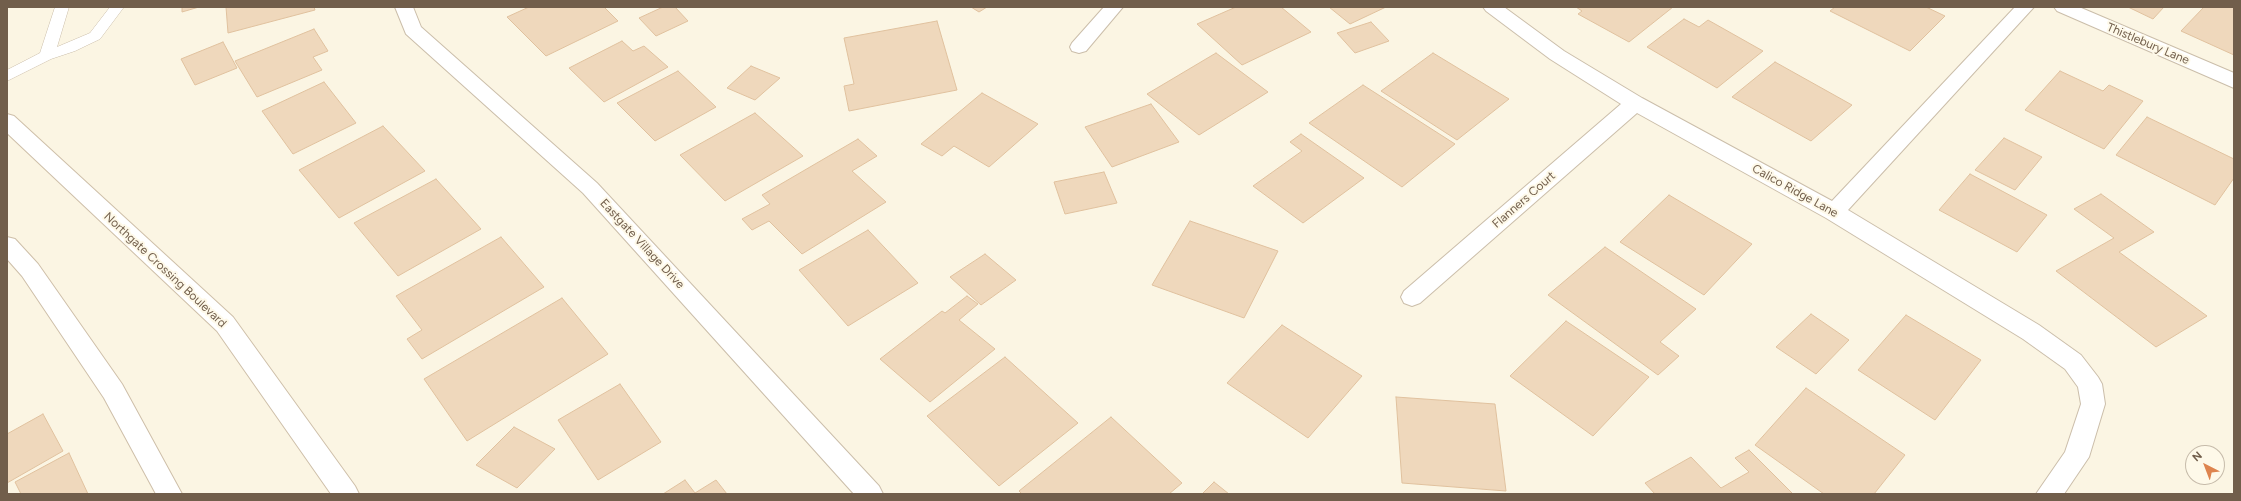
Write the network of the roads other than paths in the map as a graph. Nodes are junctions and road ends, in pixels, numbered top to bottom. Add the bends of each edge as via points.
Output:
1 (62, 7) edge
2 (117, 7) edge
3 (404, 7) edge
4 (1114, 7) edge
5 (1492, 7) edge
6 (2025, 7) edge
7 (2063, 7) edge
8 (1079, 47) dead end
9 (46, 56) junction
10 (7, 76) edge
11 (2234, 81) edge
12 (1635, 103) junction
13 (7, 121) edge
14 (1834, 212) junction
15 (7, 245) edge
16 (1412, 297) dead end
17 (169, 494) edge
18 (346, 494) edge
19 (870, 494) edge
20 (2049, 494) edge

1 - 9 lane
2 - 9 lane via 95,36
3 - 19 street, Eastgate Village Drive via 413,30 590,188
4 - 8 street
5 - 12 street, Calico Ridge Lane via 1557,55
6 - 14 street
7 - 11 street, Thistlebury Lane
9 - 10 lane
12 - 14 street, Calico Ridge Lane
12 - 16 street, Flanners Court
13 - 18 street, Northgate Crossing Boulevard via 225,324
14 - 20 street, Calico Ridge Lane via 2031,332 2073,362 2090,384 2093,404 2076,457
15 - 17 street via 30,270 113,391

